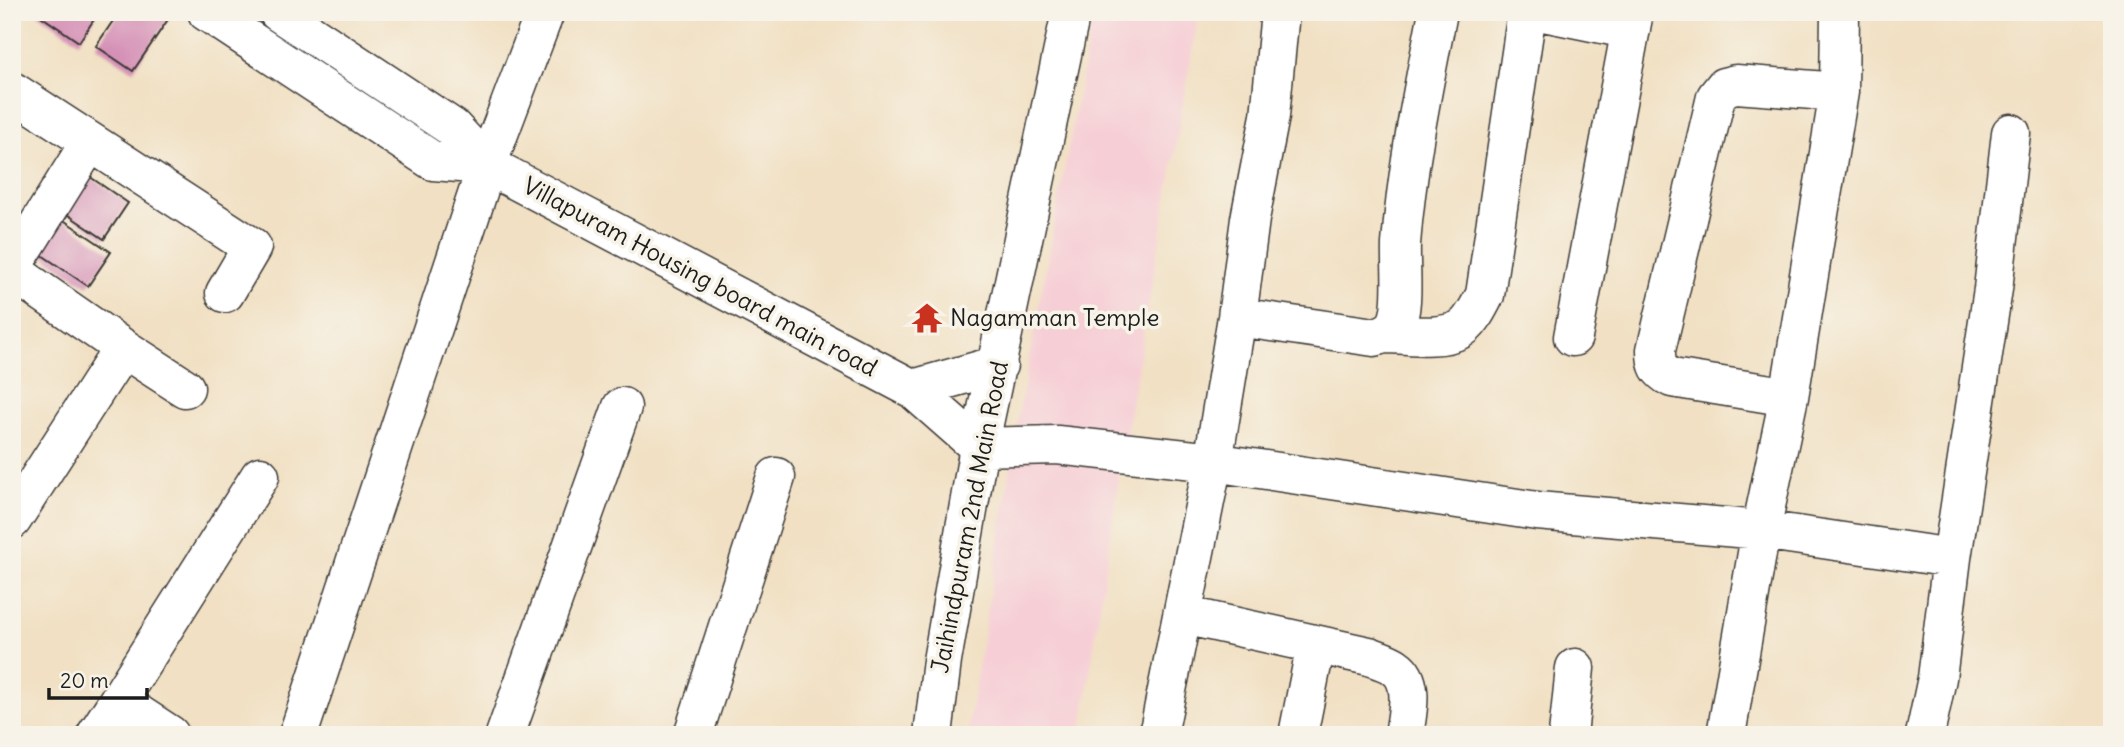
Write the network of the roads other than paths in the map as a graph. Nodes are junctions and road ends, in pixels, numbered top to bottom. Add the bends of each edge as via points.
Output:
1 (206, 12) edge
2 (278, 12) edge
3 (545, 12) edge
4 (1071, 12) edge
5 (1280, 12) edge
6 (1438, 12) edge
7 (1527, 12) edge
8 (1543, 12) edge
9 (1840, 12) edge
10 (1632, 21) edge
11 (12, 91) edge
12 (1839, 92) junction
13 (2011, 133) dead end
14 (90, 142) junction
15 (487, 165) junction
16 (12, 269) edge
17 (225, 293) dead end
18 (1237, 317) junction
19 (1386, 334) junction
20 (1573, 337) dead end
21 (123, 348) junction
22 (998, 365) junction
23 (185, 388) dead end
24 (913, 389) junction
25 (1789, 397) junction
26 (622, 407) dead end
27 (979, 447) junction
28 (1213, 462) junction
29 (260, 476) dead end
30 (776, 477) dead end
31 (12, 520) edge
32 (1761, 530) junction
33 (1952, 558) junction
34 (1183, 615) junction
35 (1316, 645) junction
36 (1575, 668) dead end
37 (118, 701) junction
38 (96, 735) edge
39 (170, 735) edge
40 (298, 735) edge
41 (505, 735) edge
42 (694, 735) edge
43 (933, 735) edge
44 (1158, 735) edge
45 (1298, 735) edge
46 (1404, 735) edge
47 (1568, 735) edge
48 (1726, 735) edge
49 (1925, 735) edge

1 - 15 street, Villapuram Housing board main road via 433,161
2 - 15 street, Villapuram Housing board main road via 453,128
3 - 15 street
4 - 22 street, Jaihindpuram 2nd Main Road
5 - 18 street via 1270,116
6 - 19 street via 1419,108 1403,231 1399,311
7 - 19 street via 1486,295 1460,330 1439,335
8 - 10 street
9 - 12 street
10 - 20 street
11 - 14 street
12 - 25 street
12 - 25 street via 1736,85 1724,88 1716,97 1656,350 1658,368 1672,378
13 - 33 street via 1993,289
14 - 16 street
14 - 17 street via 252,247
15 - 24 street, Villapuram Housing board main road
15 - 40 street
16 - 21 street
18 - 19 street via 1374,337
18 - 28 street
21 - 23 street
21 - 31 street
22 - 24 street
22 - 27 street, Jaihindpuram 2nd Main Road
24 - 27 street, Villapuram Housing board main road
25 - 32 street
26 - 41 street
27 - 28 street via 1057,445
27 - 43 street, Jaihindpuram 2nd Main Road
28 - 32 street via 1537,511
28 - 34 street
29 - 37 street
30 - 42 street
32 - 33 street
32 - 48 street
33 - 49 street
34 - 35 street
34 - 44 street
35 - 45 street
35 - 46 street via 1369,656 1395,667 1405,679 1408,697
36 - 47 street
37 - 38 street
37 - 39 street

